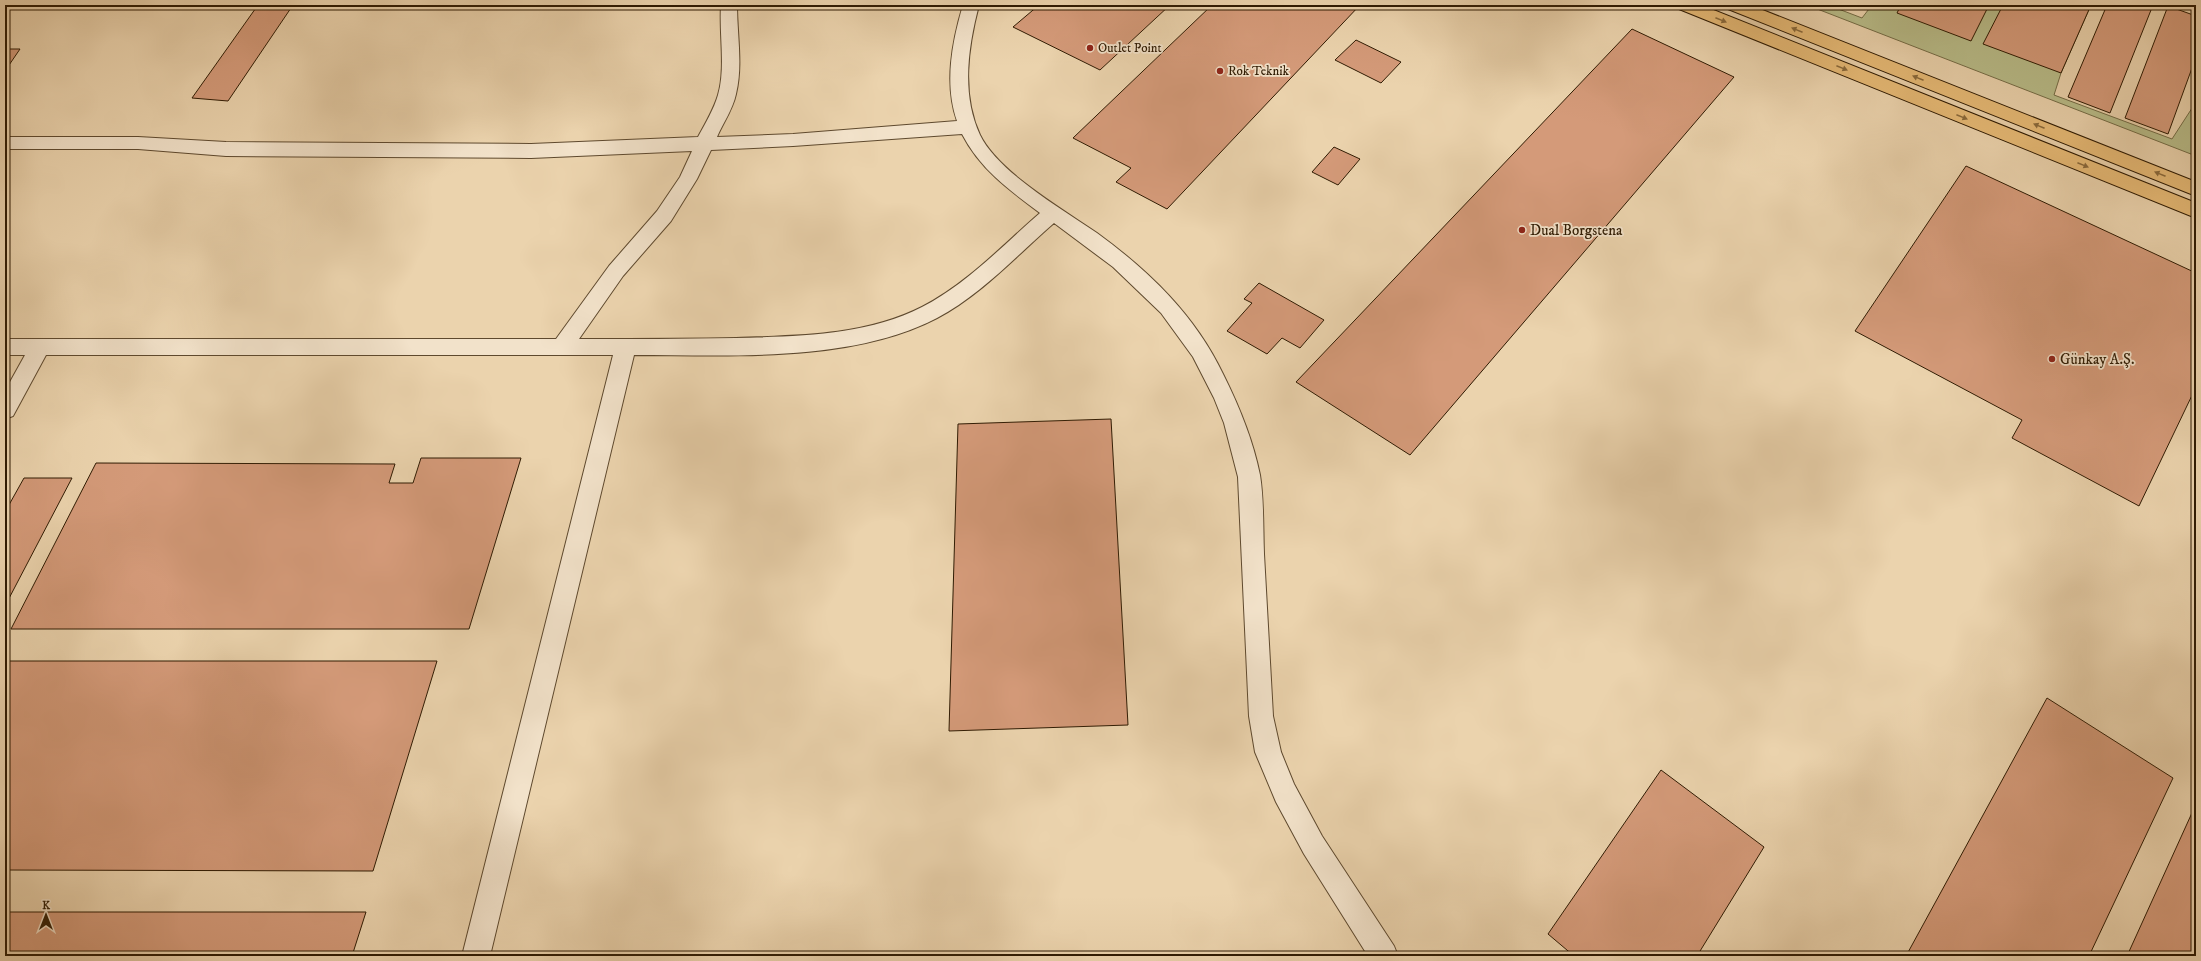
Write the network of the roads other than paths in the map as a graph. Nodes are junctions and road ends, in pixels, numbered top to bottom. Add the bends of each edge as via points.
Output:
1 (729, 5) edge
2 (971, 5) edge
3 (1685, 5) edge
4 (1734, 5) edge
5 (969, 127) junction
6 (5, 143) edge
7 (704, 144) junction
8 (2196, 188) edge
9 (2196, 211) edge
10 (1053, 212) junction
11 (5, 348) edge
12 (40, 348) junction
13 (561, 348) junction
14 (625, 348) junction
15 (5, 410) edge
16 (476, 956) edge
17 (1384, 956) edge

1 - 7 street via 728,34 732,70 727,96
2 - 5 street via 962,32 958,58 962,109
3 -> 9 main road
8 -> 4 main road
5 - 7 street
5 - 10 street via 975,141 997,171
6 - 7 street via 138,143 226,149 516,151
7 - 13 street via 688,179 664,216 616,271
10 - 14 street via 961,291 930,312 900,325 865,335 803,343
10 - 17 street via 1098,244 1148,286 1175,315 1202,352 1230,410 1242,443 1249,476 1261,716 1268,752 1285,793 1313,845
11 - 12 street
12 - 13 street
12 - 15 street
13 - 14 street
14 - 16 street

